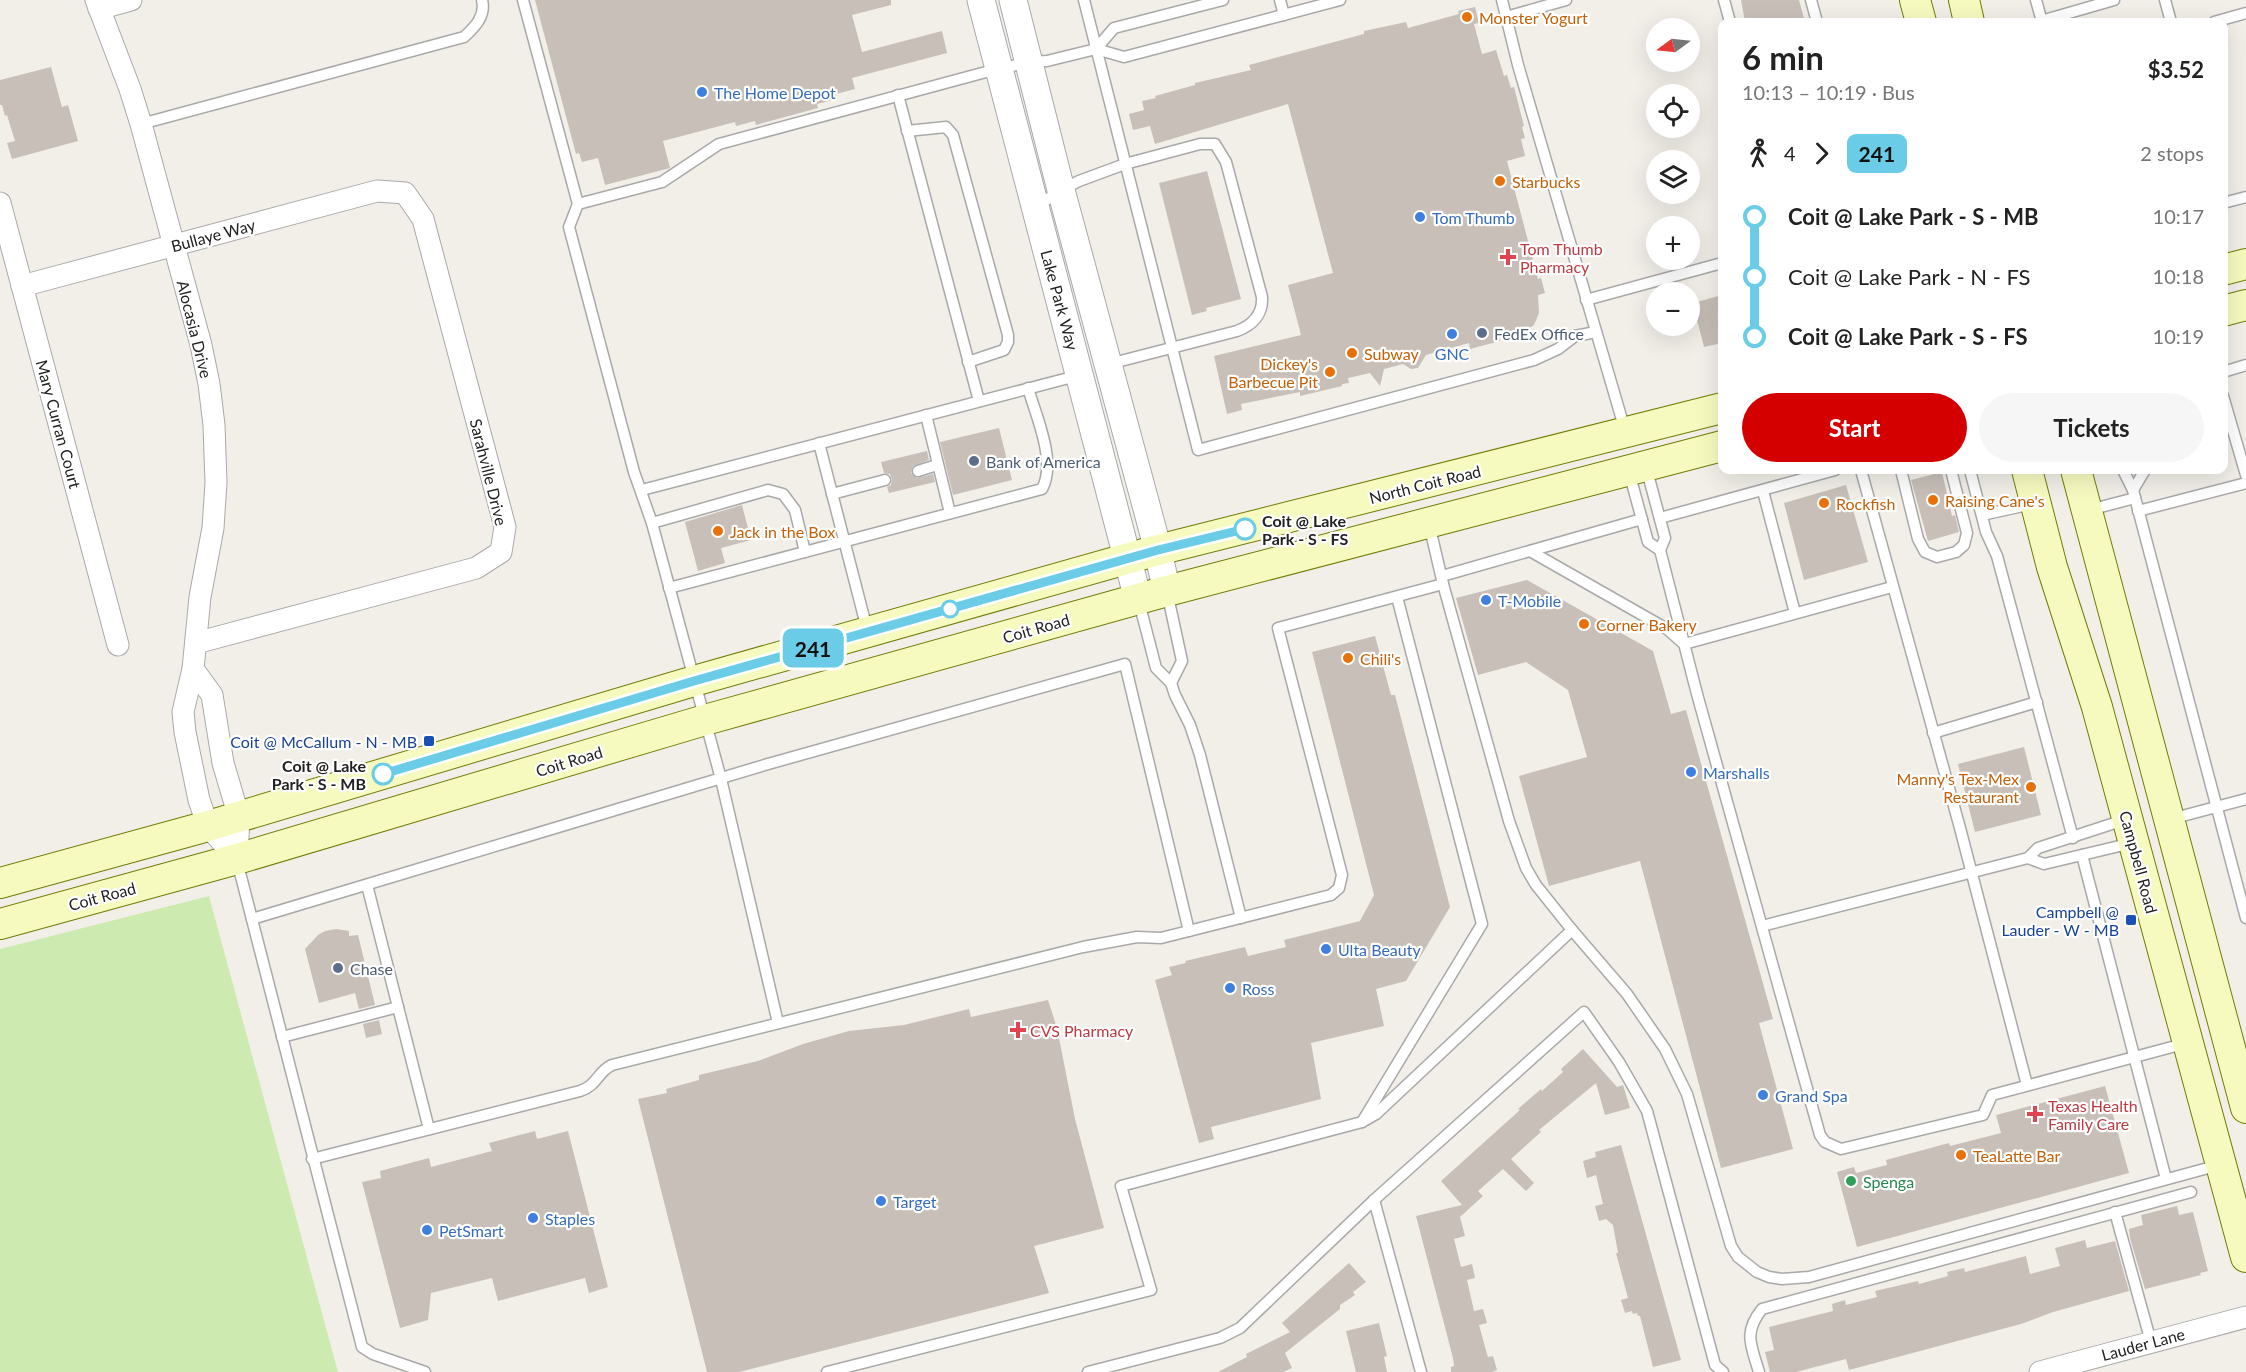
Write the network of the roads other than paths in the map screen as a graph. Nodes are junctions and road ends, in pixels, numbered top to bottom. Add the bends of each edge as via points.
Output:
1 (131, 0) edge
2 (482, 0) edge
3 (523, 0) edge
4 (981, 0) edge
5 (1013, 0) edge
6 (1084, 0) edge
7 (1223, 0) edge
8 (1280, 0) edge
9 (1340, 0) edge
10 (1502, 0) edge
11 (1566, 0) edge
12 (1724, 0) edge
13 (1811, 0) edge
14 (1916, 0) edge
15 (1964, 0) edge
16 (2036, 0) edge
17 (2114, 0) edge
18 (2165, 0) edge
19 (98, 4) edge
20 (2246, 13) edge
21 (1284, 15) junction
22 (1506, 17) junction
23 (1729, 18) edge
24 (1816, 18) edge
25 (1920, 18) edge
26 (1968, 18) edge
27 (2041, 18) edge
28 (2055, 18) edge
29 (2169, 18) edge
30 (2228, 18) edge
31 (1096, 49) junction
32 (1029, 62) junction
33 (1000, 70) junction
34 (898, 95) junction
35 (141, 124) junction
36 (907, 131) junction
37 (1125, 164) junction
38 (1061, 190) junction
39 (405, 193) joint
40 (2246, 197) edge
41 (2228, 202) edge
42 (0, 203) edge
43 (578, 204) junction
44 (1035, 207) junction
45 (173, 245) junction
46 (1718, 264) edge
47 (2246, 264) edge
48 (2228, 269) edge
49 (22, 286) junction
50 (1586, 300) junction
51 (2246, 305) edge
52 (2228, 310) edge
53 (1596, 332) junction
54 (1173, 346) junction
55 (968, 362) junction
56 (1109, 364) junction
57 (2246, 365) edge
58 (2228, 370) edge
59 (1080, 374) junction
60 (1028, 388) junction
61 (979, 401) junction
62 (1718, 409) edge
63 (2228, 413) edge
64 (926, 415) junction
65 (1626, 434) junction
66 (819, 443) junction
67 (1718, 447) edge
68 (937, 465) junction
69 (1637, 469) junction
70 (918, 471) dead end
71 (1821, 474) edge
72 (1862, 474) edge
73 (1902, 474) edge
74 (1952, 474) edge
75 (1971, 474) edge
76 (2028, 474) edge
77 (2077, 474) edge
78 (2125, 474) edge
79 (2143, 474) edge
80 (2246, 475) edge
81 (885, 480) dead end
82 (2246, 483) edge
83 (642, 490) junction
84 (1763, 490) junction
85 (832, 494) junction
86 (2134, 494) junction
87 (2036, 503) junction
88 (2086, 511) junction
89 (2138, 511) junction
90 (950, 513) junction
91 (1982, 515) junction
92 (1660, 518) junction
93 (1642, 519) junction
94 (652, 523) junction
95 (1428, 524) junction
96 (844, 542) junction
97 (1158, 550) junction
98 (1660, 550) junction
99 (1530, 551) junction
100 (805, 552) junction
101 (1128, 559) junction
102 (1442, 580) junction
103 (1892, 587) junction
104 (669, 588) junction
105 (1167, 591) junction
106 (1396, 597) junction
107 (1138, 599) junction
108 (1795, 613) junction
109 (868, 632) junction
110 (196, 643) junction
111 (1684, 644) junction
112 (118, 645) dead end
113 (193, 669) junction
114 (694, 681) junction
115 (1171, 683) junction
116 (2037, 702) junction
117 (705, 720) junction
118 (1933, 733) junction
119 (721, 779) junction
120 (2246, 799) edge
121 (2216, 807) junction
122 (238, 816) junction
123 (2168, 820) junction
124 (208, 826) junction
125 (2131, 831) junction
126 (2073, 838) junction
127 (2082, 855) junction
128 (2028, 858) junction
129 (237, 859) junction
130 (1971, 871) junction
131 (0, 883) edge
132 (367, 885) junction
133 (1241, 918) junction
134 (2246, 918) edge
135 (252, 919) junction
136 (0, 924) edge
137 (1762, 926) junction
138 (1572, 930) junction
139 (1190, 932) junction
140 (398, 1007) junction
141 (778, 1023) junction
142 (282, 1037) junction
143 (2188, 1043) junction
144 (2134, 1057) junction
145 (2027, 1085) junction
146 (2246, 1108) edge
147 (1362, 1122) junction
148 (429, 1129) junction
149 (312, 1159) junction
150 (2221, 1165) junction
151 (2166, 1179) junction
152 (2191, 1192) dead end
153 (1374, 1200) junction
154 (2115, 1212) junction
155 (2246, 1257) edge
156 (2246, 1317) edge
157 (2151, 1342) junction
158 (1106, 1370) edge
159 (425, 1372) edge
160 (827, 1372) edge
161 (1088, 1372) edge
162 (1421, 1372) edge
163 (1723, 1372) edge
164 (1759, 1372) edge
165 (2040, 1372) edge

1 - 19 street
2 - 35 lane via 484,8 478,24 464,38
3 - 43 lane
4 - 33 street, Lake Park Way
5 - 32 street, Lake Park Way
6 - 31 lane
7 - 31 lane via 1114,28
8 - 21 lane
9 - 21 lane
10 - 22 lane
11 - 22 lane
12 - 23 lane
13 - 24 lane
14 - 25 main road
15 - 26 main road
16 - 27 lane
17 - 28 lane
18 - 29 lane
19 - 35 street, Alocasia Drive
20 - 30 lane
21 - 31 lane via 1124,57
22 - 50 lane
31 - 32 lane
31 - 37 lane
32 - 33 lane
32 - 38 street, Lake Park Way
33 - 34 lane
33 - 44 street, Lake Park Way
34 - 36 lane
34 - 43 lane via 719,144 662,182
35 - 45 street, Alocasia Drive
36 - 55 lane
36 - 55 lane via 946,127 953,135 1008,335 1004,350
37 - 38 lane
37 - 54 lane
37 - 54 lane via 1200,144 1215,144 1226,162 1263,297 1263,308 1246,327
38 - 44 lane
38 - 56 street, Lake Park Way
39 - 45 street, Bullaye Way via 376,191
39 - 110 street, Sarahville Drive via 423,219 505,527 501,552 476,568
40 - 41 lane
42 - 49 street, Mary Curran Court
43 - 83 lane via 569,227
44 - 59 street, Lake Park Way
45 - 49 street, Bullaye Way
45 - 110 street, Alocasia Drive via 201,345 214,424 213,528
46 - 50 lane
47 - 48 main road
49 - 112 street, Mary Curran Court
50 - 53 lane
51 - 52 main road
53 - 54 lane via 1575,336 1534,360 1198,450
53 - 65 lane
54 - 56 lane
55 - 61 lane
56 - 97 street, Lake Park Way
57 - 58 lane
59 - 60 lane
59 - 101 street, Lake Park Way
60 - 61 lane
60 - 90 lane via 1047,456 1047,480 1042,489
61 - 64 lane
62 - 65 main road, North Coit Road
63 - 80 lane
64 - 66 lane
64 - 68 lane
65 - 69 main road
65 - 97 main road, North Coit Road
66 - 83 lane
66 - 85 lane
67 - 69 main road
68 - 70 lane
68 - 90 lane
69 - 92 lane
69 - 93 lane
69 - 95 main road
71 - 84 lane
72 - 103 lane
73 - 74 lane via 1918,539 1925,552 1937,557 1956,552 1964,545 1967,533
75 - 91 lane
76 - 87 main road, Campbell Road
77 - 88 main road
78 - 86 lane
79 - 86 lane
81 - 85 lane
82 - 89 lane
83 - 94 lane
84 - 92 lane
84 - 108 lane
85 - 96 lane
86 - 88 lane
86 - 89 lane
87 - 91 lane
87 - 125 main road, Campbell Road
88 - 123 main road
89 - 121 lane
90 - 96 lane
91 - 116 lane
92 - 98 lane via 1665,538
93 - 98 lane via 1648,542
93 - 99 lane
94 - 100 lane via 768,490 783,494 795,510
94 - 104 lane
95 - 102 lane
95 - 105 main road
96 - 100 lane
96 - 109 lane
97 - 101 main road, North Coit Road
97 - 105 street, Lake Park Way
98 - 111 lane
99 - 102 lane
99 - 111 lane via 1667,629
100 - 104 lane
101 - 107 street, Lake Park Way
101 - 109 main road
102 - 106 lane
102 - 138 lane via 1517,846 1536,885
103 - 108 lane
103 - 118 lane
104 - 114 lane
105 - 107 main road
105 - 115 lane via 1182,661
106 - 133 lane via 1278,628 1341,883 1331,895
106 - 147 lane via 1482,924
107 - 115 lane via 1156,668
107 - 117 main road, Coit Road
108 - 111 lane
109 - 114 main road
110 - 113 street, Alocasia Drive
111 - 137 lane
113 - 122 street via 212,695 223,764
113 - 124 street, Alocasia Drive via 183,712 199,800
114 - 117 lane
114 - 122 main road
115 - 133 lane via 1200,755
116 - 118 lane
116 - 126 lane
117 - 119 lane
117 - 129 main road, Coit Road
118 - 130 lane
119 - 132 lane
119 - 139 lane via 1125,664
119 - 141 lane
120 - 121 lane
121 - 123 lane
121 - 134 lane
122 - 124 main road
122 - 129 street
123 - 125 main road
123 - 146 main road
124 - 129 street, Alocasia Drive
124 - 131 main road
125 - 126 lane
125 - 127 lane
125 - 143 main road, Campbell Road
126 - 128 lane via 2038,848
127 - 128 lane via 2044,864
127 - 144 lane
128 - 130 lane
129 - 135 lane
129 - 136 main road, Coit Road
130 - 137 lane
130 - 145 lane
132 - 135 lane
132 - 140 lane
133 - 139 lane
135 - 142 lane
137 - 145 lane via 1825,1142 1846,1149 1983,1115 1992,1095
138 - 147 lane via 1376,1114
138 - 151 lane via 1627,994 1670,1056 1698,1127 1731,1246 1757,1272 1782,1279 1809,1277
139 - 141 lane via 1094,945
140 - 142 lane
140 - 148 lane
141 - 148 lane via 612,1065 594,1084 580,1091
142 - 149 lane
143 - 144 lane
143 - 150 main road, Campbell Road
144 - 145 lane
144 - 151 lane
147 - 160 lane via 1121,1186 1151,1290
148 - 149 lane
149 - 159 lane via 362,1347
150 - 151 lane
150 - 155 main road, Campbell Road
152 - 154 lane
153 - 158 lane via 1240,1328 1220,1338
153 - 162 lane
153 - 163 lane via 1584,1012 1647,1111 1715,1365
154 - 157 lane
154 - 164 lane via 1762,1309 1750,1330
156 - 157 street, Lauder Lane
157 - 165 street, Lauder Lane
158 - 161 lane

